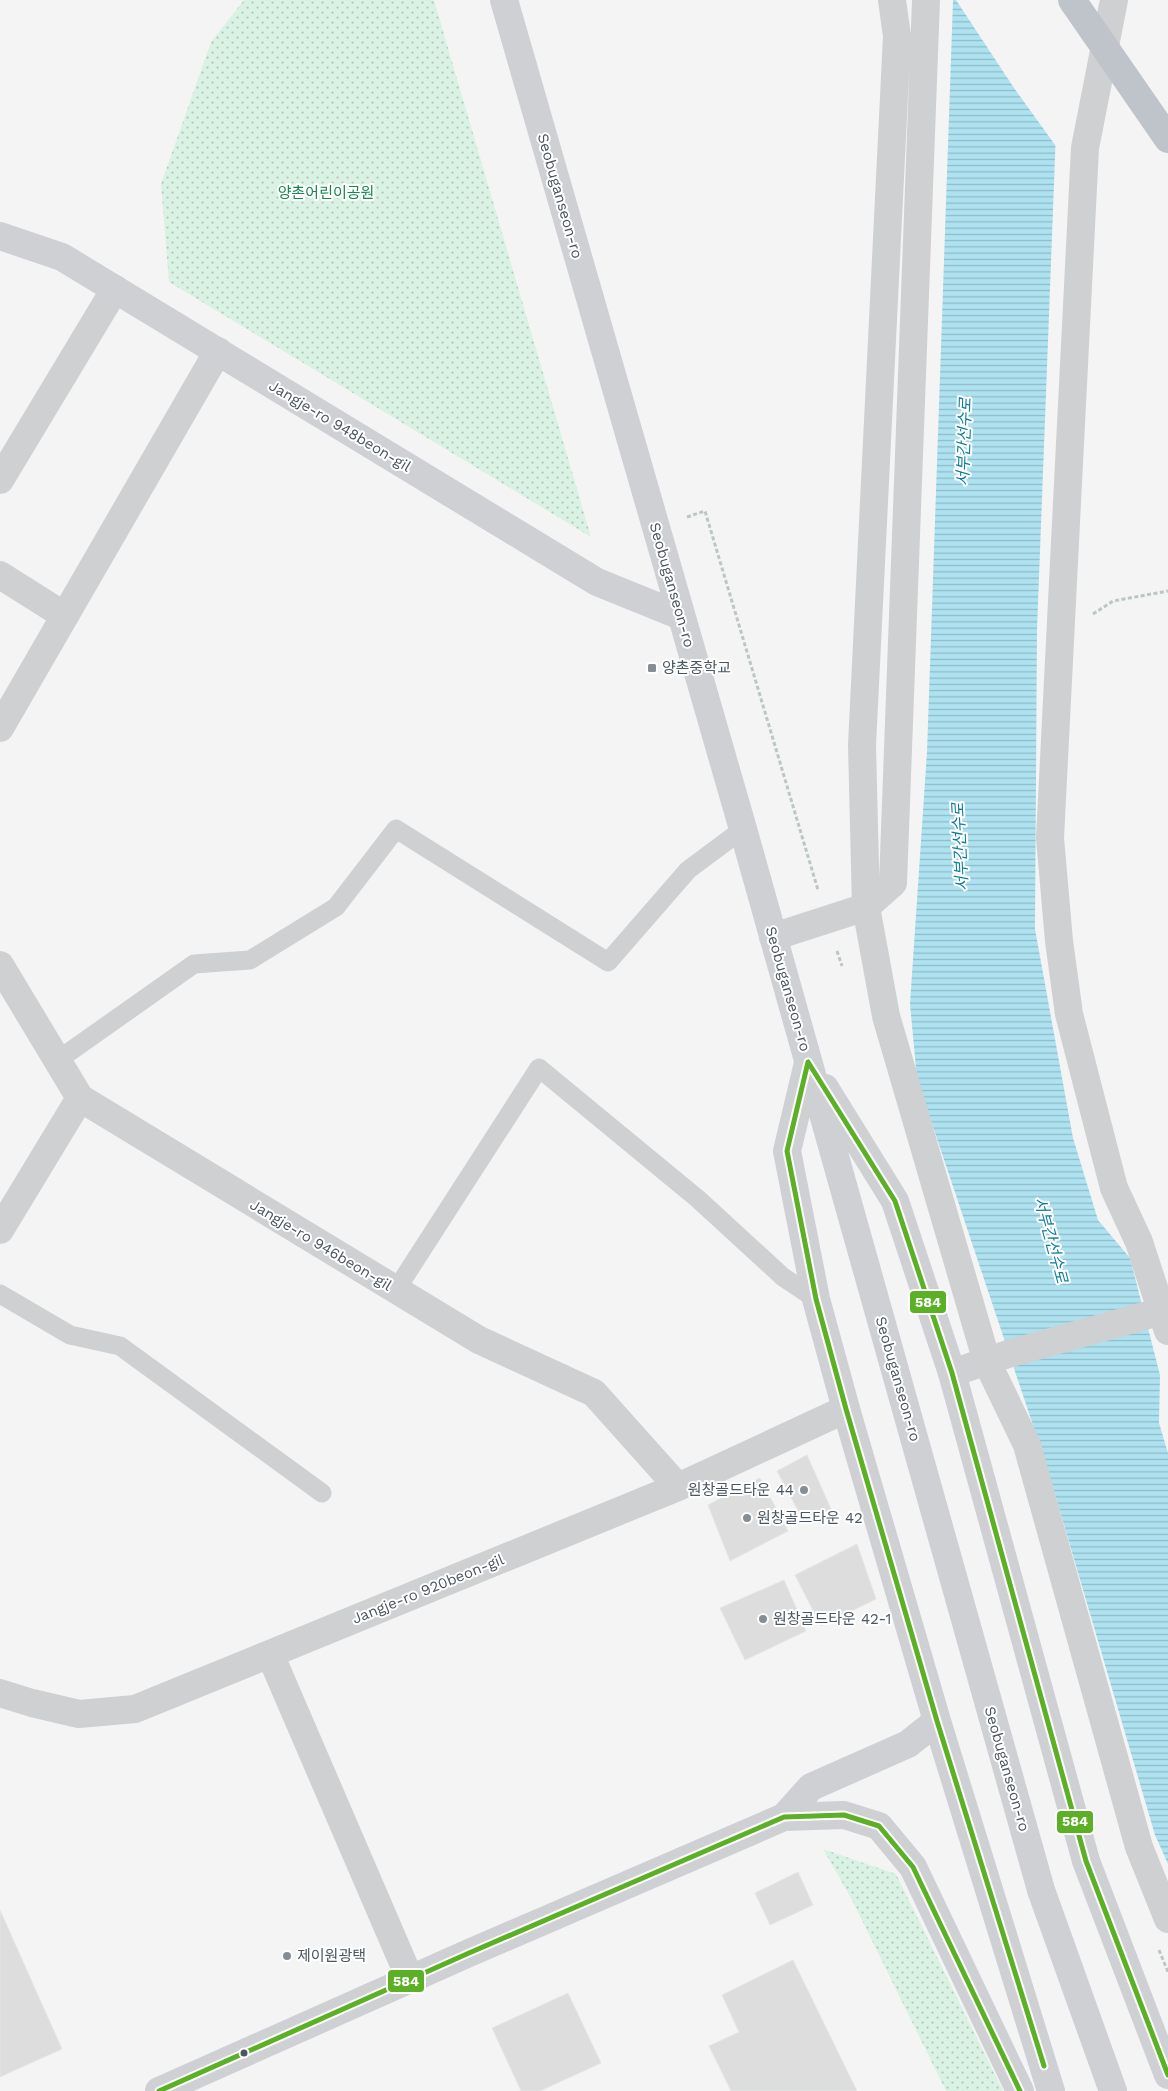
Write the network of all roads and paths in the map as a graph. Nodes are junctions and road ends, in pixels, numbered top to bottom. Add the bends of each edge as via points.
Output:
1 (504, 0) edge
2 (892, 0) edge
3 (926, 0) edge
4 (1072, 0) edge
5 (1114, 0) edge
6 (1168, 139) edge
7 (0, 236) edge
8 (115, 289) junction
9 (218, 351) junction
10 (0, 480) edge
11 (0, 575) edge
12 (65, 616) junction
13 (681, 616) junction
14 (0, 728) edge
15 (743, 829) junction
16 (866, 907) junction
17 (773, 937) junction
18 (0, 965) edge
19 (58, 1060) junction
20 (808, 1062) junction
21 (80, 1098) junction
22 (0, 1230) edge
23 (396, 1290) junction
24 (0, 1294) edge
25 (816, 1299) junction
26 (1160, 1318) edge
27 (997, 1358) junction
28 (952, 1373) junction
29 (846, 1408) junction
30 (678, 1487) junction
31 (322, 1493) dead end
32 (270, 1654) junction
33 (0, 1693) edge
34 (937, 1721) junction
35 (784, 1817) junction
36 (1168, 1918) edge
37 (410, 1979) junction
38 (1168, 2075) edge
39 (159, 2091) edge
40 (1020, 2091) edge
41 (1051, 2091) edge
42 (1112, 2091) edge

1 - 13 street, Seobuganseon-ro
2 - 16 street via 897,36 862,745
3 - 16 street via 893,883
4 - 6 highway
5 - 26 street via 1085,148 1050,838 1069,1014 1114,1188 1139,1242
7 - 8 street, Jangje-ro 948beon-gil via 62,257
8 - 9 street, Jangje-ro 948beon-gil
8 - 10 street
9 - 12 street
9 - 13 street, Jangje-ro 948beon-gil via 597,582
11 - 12 street
12 - 14 street
13 - 15 street, Seobuganseon-ro
15 - 17 street, Seobuganseon-ro
15 - 19 lane via 688,870 608,962 396,829 336,907 250,960 194,964
16 - 17 street
16 - 27 street via 886,1016
17 - 20 street, Seobuganseon-ro
18 - 19 street, Jangje-ro 946beon-gil
19 - 21 street, Jangje-ro 946beon-gil
20 - 25 street via 787,1152
20 - 28 street via 895,1201
20 - 42 street, Seobuganseon-ro via 1041,1890
21 - 22 street
21 - 23 street, Jangje-ro 946beon-gil
23 - 25 lane via 539,1068 698,1199 783,1277
23 - 30 street, Jangje-ro 946beon-gil via 479,1340 594,1392
24 - 31 lane via 70,1335 120,1346
25 - 29 street
26 - 27 street
27 - 28 street
27 - 36 street via 1027,1445 1139,1847
28 - 38 street via 1086,1861
29 - 30 street, Jangje-ro 920beon-gil
29 - 34 street
30 - 32 street, Jangje-ro 920beon-gil
32 - 33 street, Jangje-ro 920beon-gil via 134,1709 79,1714
32 - 37 street
34 - 35 street via 908,1744 811,1787
34 - 41 street
35 - 37 street
35 - 40 street via 844,1815 880,1826 913,1867
37 - 39 street

